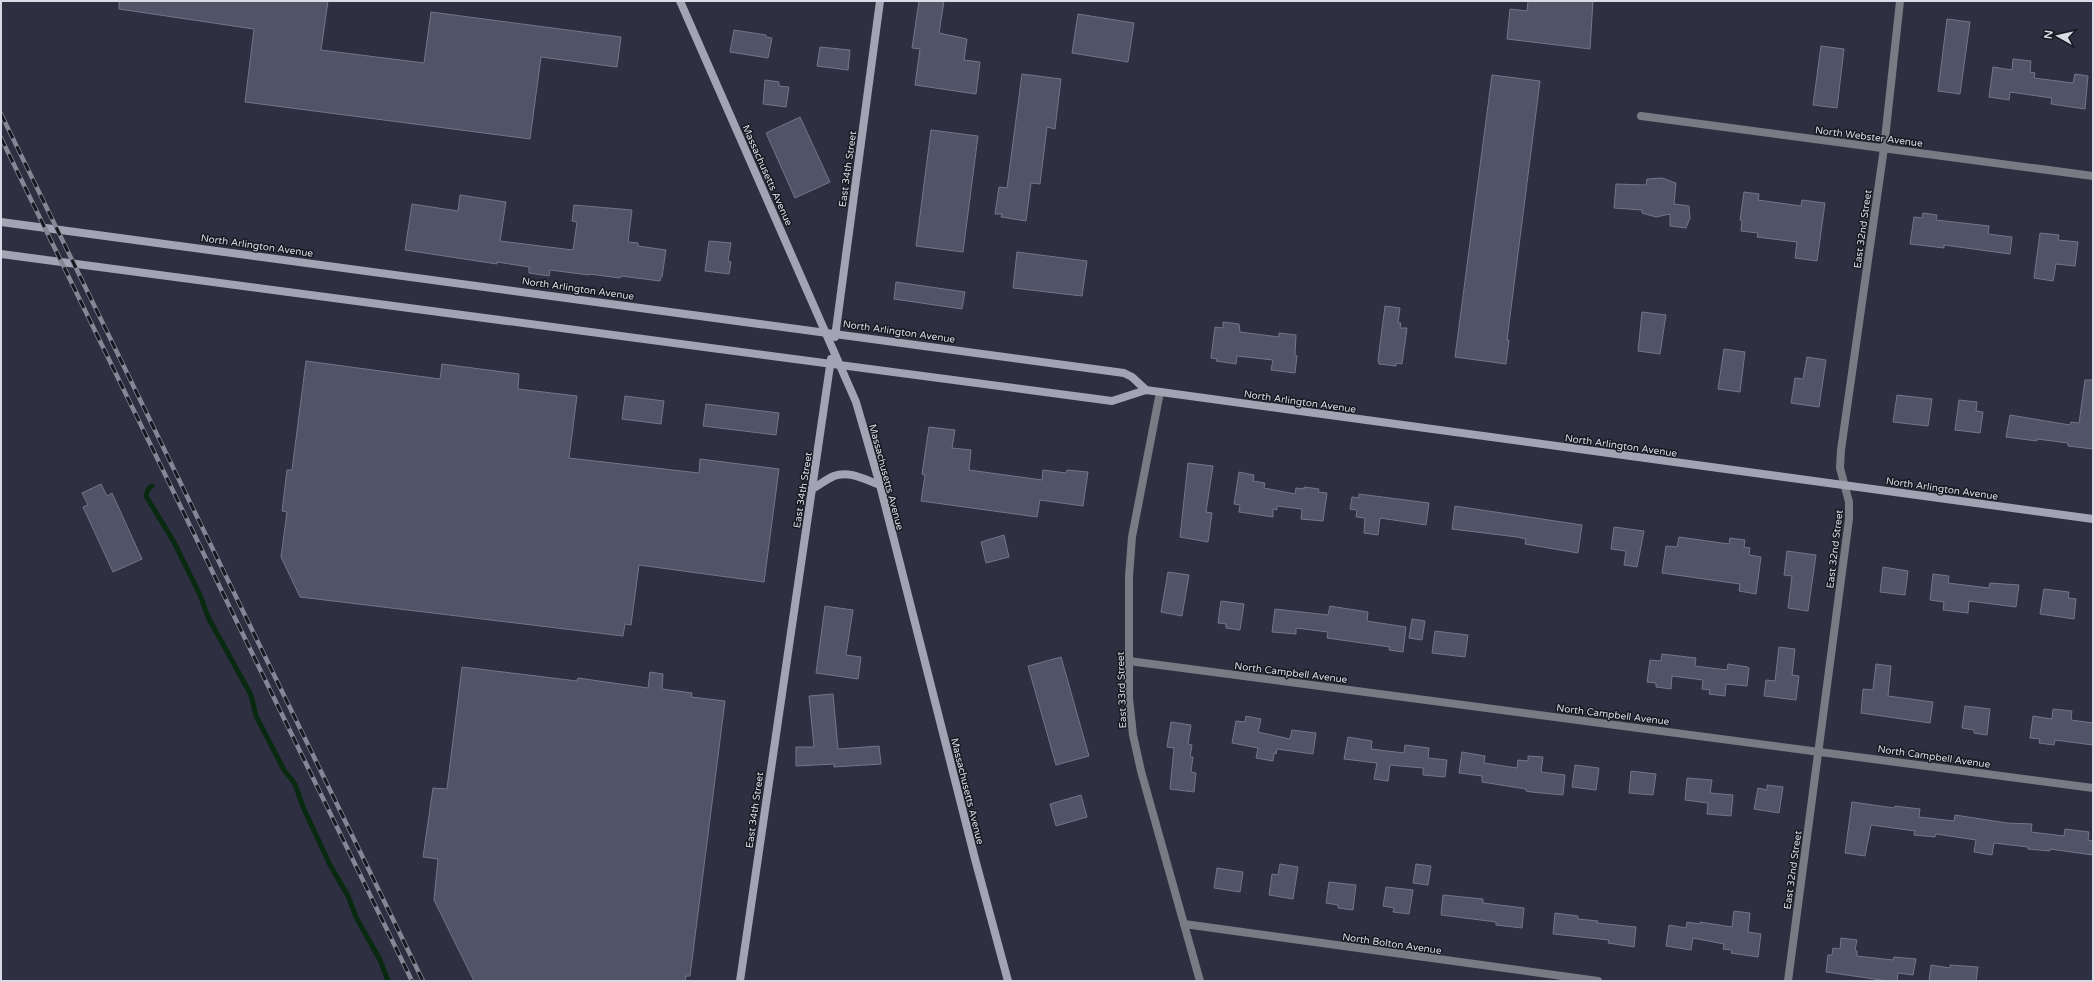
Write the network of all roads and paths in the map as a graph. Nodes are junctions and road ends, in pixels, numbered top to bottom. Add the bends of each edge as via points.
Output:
1 (680, 1) edge
2 (880, 1) edge
3 (1900, 1) edge
4 (1641, 116) dead end
5 (1884, 148) junction
6 (2093, 176) edge
7 (1, 222) edge
8 (1, 254) edge
9 (825, 331) junction
10 (835, 333) junction
11 (833, 348) junction
12 (831, 363) junction
13 (840, 364) junction
14 (1146, 390) junction
15 (1160, 392) junction
16 (880, 485) junction
17 (1846, 486) junction
18 (812, 489) junction
19 (2093, 519) edge
20 (1129, 661) junction
21 (1818, 751) junction
22 (2093, 788) edge
23 (1184, 924) junction
24 (740, 981) edge
25 (1008, 981) edge
26 (1200, 981) edge
27 (1598, 981) edge
28 (1788, 981) edge

1 - 9 main road, Massachusetts Avenue
2 - 10 main road, East 34th Street
3 - 5 street, East 32nd Street
4 - 5 street, North Webster Avenue
5 - 6 street, North Webster Avenue
5 - 17 street, East 32nd Street via 1841,450 1840,468
7 - 9 main road, North Arlington Avenue
8 - 12 main road, North Arlington Avenue
9 - 10 main road, North Arlington Avenue
9 - 11 main road, Massachusetts Avenue
10 - 11 main road, East 34th Street
10 - 14 main road, North Arlington Avenue via 1124,373
11 - 12 main road, East 34th Street
11 - 13 main road, Massachusetts Avenue
12 - 13 main road, North Arlington Avenue
12 - 18 main road, East 34th Street
13 - 14 main road, North Arlington Avenue via 1112,401
13 - 16 main road, Massachusetts Avenue via 856,402
14 - 15 main road, North Arlington Avenue
15 - 17 main road, North Arlington Avenue
15 - 20 street, East 33rd Street via 1132,537
16 - 18 main road via 859,477 844,475 834,476
16 - 25 main road, Massachusetts Avenue
17 - 19 main road, North Arlington Avenue
17 - 21 street, East 32nd Street via 1849,519
18 - 24 main road, East 34th Street
20 - 21 street, North Campbell Avenue
20 - 23 street, East 33rd Street via 1133,735
21 - 22 street, North Campbell Avenue
21 - 28 street, East 32nd Street
23 - 26 street, East 33rd Street
23 - 27 street, North Bolton Avenue

